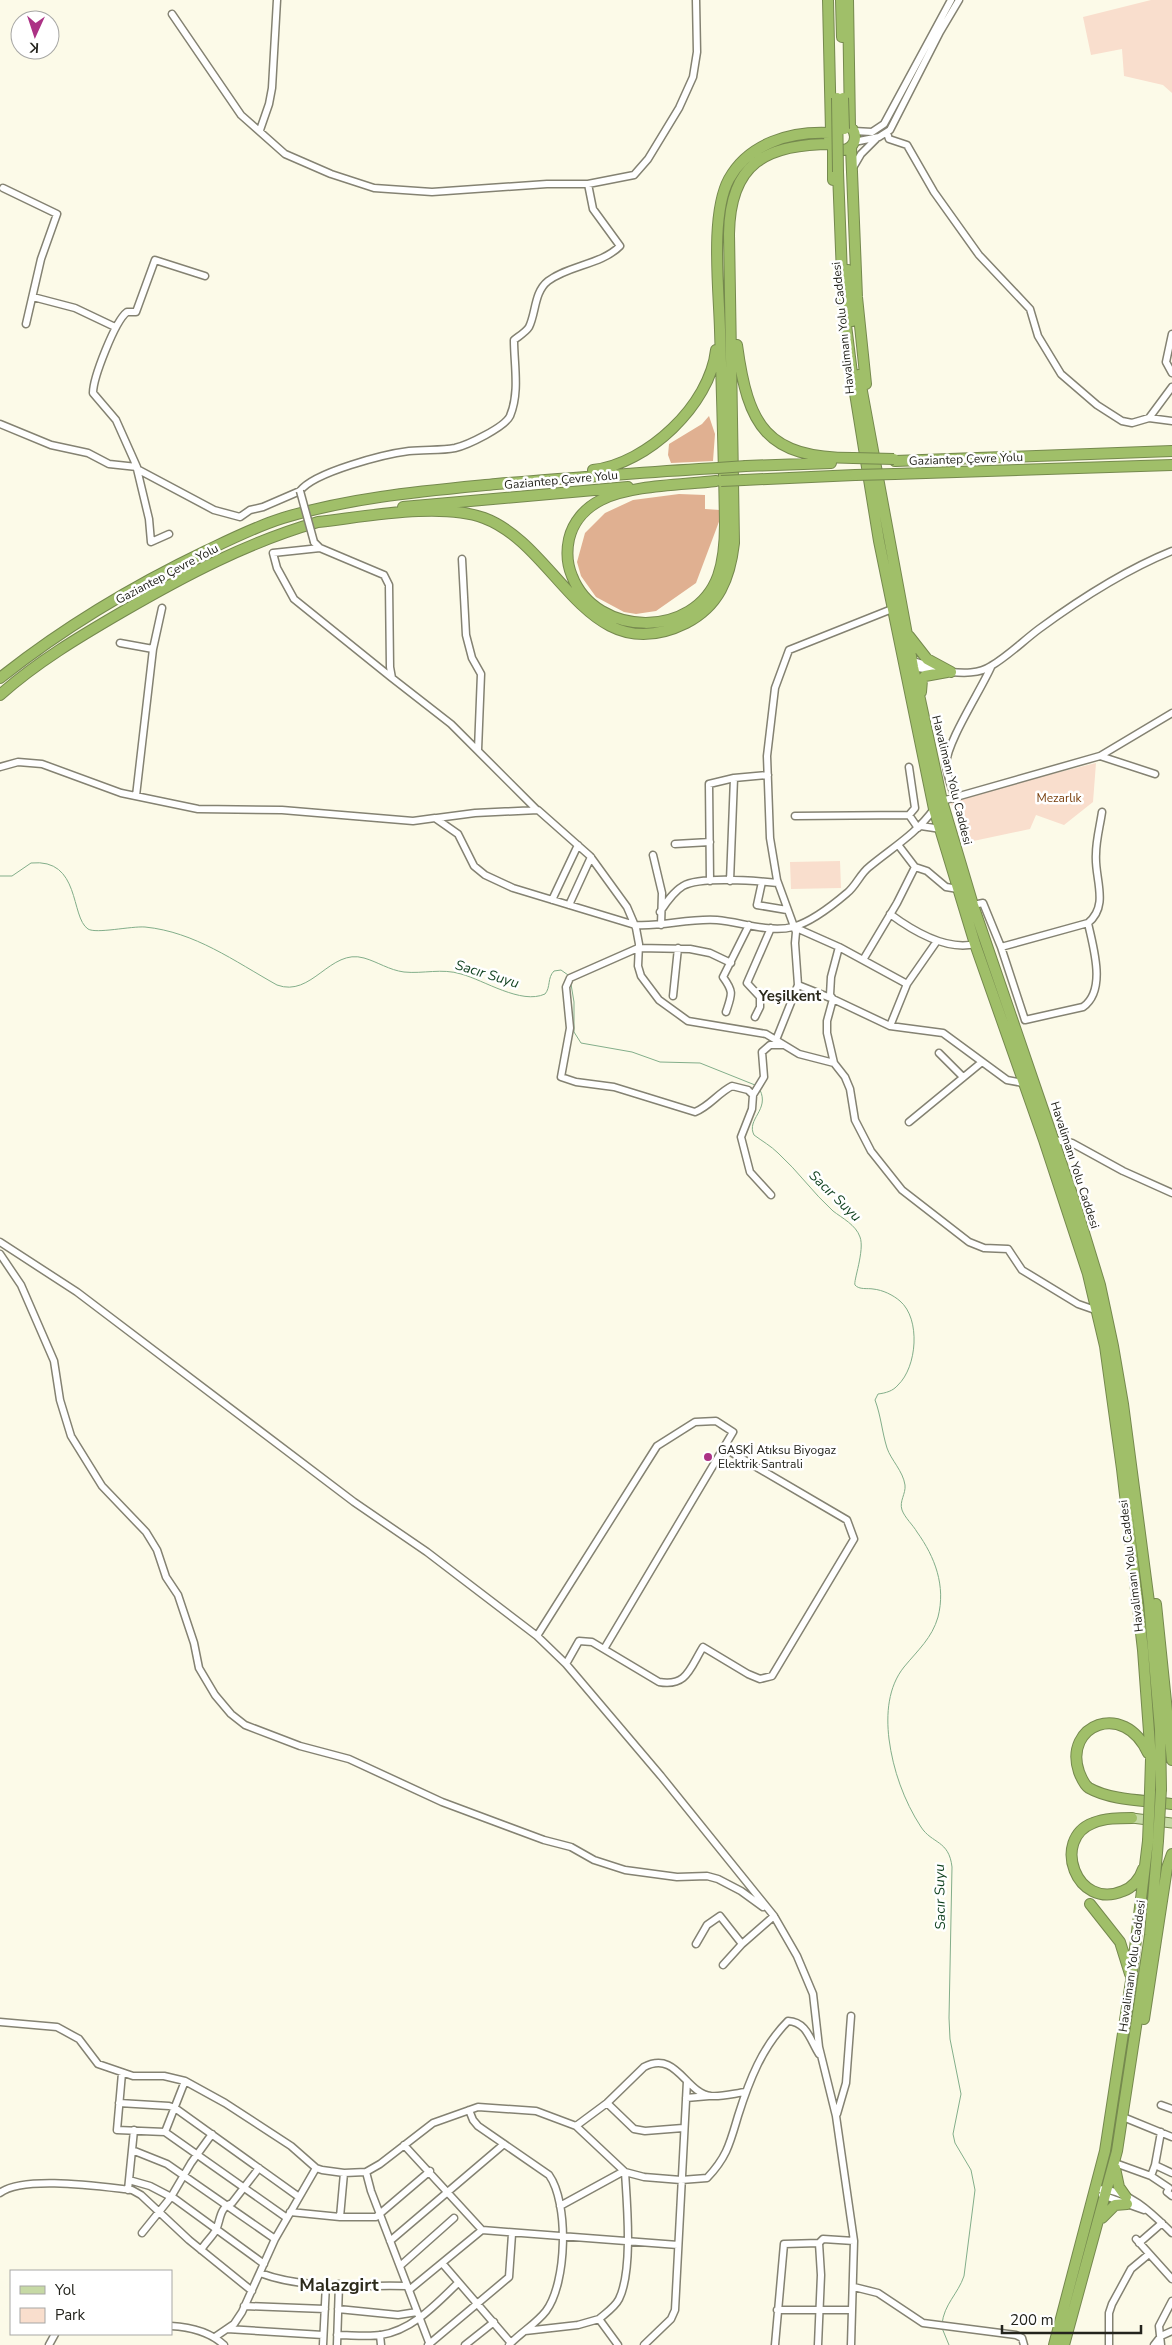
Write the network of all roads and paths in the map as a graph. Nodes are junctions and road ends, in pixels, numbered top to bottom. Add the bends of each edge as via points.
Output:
1 (277, 0) edge
2 (696, 0) edge
3 (828, 0) edge
4 (835, 0) edge
5 (841, 0) edge
6 (848, 0) edge
7 (951, 0) edge
8 (959, 0) edge
9 (172, 14) dead end
10 (840, 98) junction
11 (852, 129) junction
12 (260, 130) junction
13 (831, 132) junction
14 (887, 133) junction
15 (879, 137) junction
16 (852, 144) junction
17 (832, 145) junction
18 (845, 173) junction
19 (588, 184) junction
20 (3, 188) dead end
21 (719, 272) junction
22 (730, 272) junction
23 (205, 276) dead end
24 (33, 297) junction
25 (26, 324) dead end
26 (115, 327) junction
27 (1172, 334) edge
28 (1172, 373) edge
29 (1172, 387) edge
30 (1149, 418) junction
31 (859, 419) junction
32 (1172, 421) edge
33 (0, 424) edge
34 (1172, 451) edge
35 (854, 460) junction
36 (1172, 465) edge
37 (719, 481) junction
38 (302, 489) junction
39 (394, 495) junction
40 (318, 522) junction
41 (169, 534) dead end
42 (320, 548) junction
43 (1172, 551) edge
44 (462, 559) dead end
45 (162, 608) dead end
46 (892, 609) junction
47 (905, 626) junction
48 (120, 643) dead end
49 (153, 649) junction
50 (908, 664) junction
51 (990, 667) junction
52 (951, 672) junction
53 (0, 678) edge
54 (392, 678) junction
55 (0, 695) edge
56 (921, 708) junction
57 (1172, 713) edge
58 (478, 750) junction
59 (1100, 756) junction
60 (0, 767) edge
61 (909, 767) dead end
62 (1155, 774) dead end
63 (768, 775) junction
64 (734, 778) junction
65 (136, 796) junction
66 (954, 798) junction
67 (942, 801) junction
68 (934, 809) junction
69 (538, 810) junction
70 (1102, 812) dead end
71 (909, 815) junction
72 (795, 816) dead end
73 (435, 818) junction
74 (920, 827) junction
75 (941, 829) junction
76 (710, 842) junction
77 (675, 844) dead end
78 (578, 845) junction
79 (899, 846) junction
80 (653, 856) dead end
81 (591, 857) junction
82 (915, 867) junction
83 (710, 881) junction
84 (730, 881) junction
85 (762, 882) junction
86 (778, 883) junction
87 (958, 889) junction
88 (552, 900) junction
89 (569, 905) junction
90 (973, 905) junction
91 (787, 910) junction
92 (660, 912) junction
93 (890, 914) junction
94 (1088, 923) junction
95 (635, 925) junction
96 (660, 925) junction
97 (749, 925) junction
98 (794, 927) junction
99 (771, 928) junction
100 (937, 942) junction
101 (975, 944) junction
102 (839, 947) junction
103 (1001, 947) junction
104 (638, 948) junction
105 (678, 948) junction
106 (863, 960) junction
107 (731, 963) junction
108 (907, 984) junction
109 (798, 985) junction
110 (672, 996) dead end
111 (834, 999) junction
112 (726, 1012) dead end
113 (755, 1017) dead end
114 (890, 1026) junction
115 (776, 1040) junction
116 (785, 1045) junction
117 (939, 1053) dead end
118 (982, 1062) junction
119 (834, 1063) junction
120 (963, 1078) junction
121 (1023, 1083) junction
122 (756, 1092) junction
123 (909, 1122) dead end
124 (1054, 1140) junction
125 (1172, 1193) edge
126 (771, 1195) dead end
127 (0, 1242) edge
128 (0, 1254) edge
129 (1098, 1311) junction
130 (724, 1448) junction
131 (1136, 1492) junction
132 (537, 1636) junction
133 (604, 1650) junction
134 (566, 1664) junction
135 (1150, 1759) junction
136 (1172, 1760) edge
137 (1172, 1804) edge
138 (1132, 1818) joint
139 (1172, 1823) edge
140 (1153, 1841) junction
141 (1172, 1854) edge
142 (1146, 1859) junction
143 (1090, 1904) dead end
144 (773, 1914) junction
145 (696, 1944) dead end
146 (742, 1944) junction
147 (723, 1965) dead end
148 (1131, 1981) junction
149 (851, 2016) dead end
150 (0, 2022) edge
151 (822, 2059) junction
152 (122, 2073) junction
153 (185, 2081) junction
154 (687, 2081) junction
155 (1126, 2087) junction
156 (746, 2092) junction
157 (710, 2096) junction
158 (686, 2098) junction
159 (119, 2103) junction
160 (607, 2103) junction
161 (1161, 2105) dead end
162 (175, 2108) junction
163 (469, 2110) junction
164 (1172, 2110) edge
165 (836, 2116) junction
166 (1123, 2117) junction
167 (576, 2126) junction
168 (683, 2128) junction
169 (134, 2130) junction
170 (165, 2132) junction
171 (1161, 2132) junction
172 (212, 2134) junction
173 (1172, 2137) edge
174 (504, 2144) junction
175 (404, 2145) junction
176 (132, 2150) junction
177 (197, 2154) junction
178 (1114, 2163) junction
179 (1155, 2165) junction
180 (259, 2168) junction
181 (316, 2168) junction
182 (430, 2171) junction
183 (625, 2171) junction
184 (366, 2172) junction
185 (344, 2173) junction
186 (1172, 2173) edge
187 (184, 2175) junction
188 (1151, 2176) junction
189 (129, 2180) junction
190 (681, 2180) junction
191 (244, 2187) junction
192 (1096, 2189) junction
193 (128, 2190) junction
194 (447, 2191) junction
195 (0, 2193) edge
196 (1107, 2193) junction
197 (1172, 2196) edge
198 (171, 2197) junction
199 (299, 2197) junction
200 (1127, 2201) junction
201 (226, 2205) junction
202 (560, 2206) junction
203 (160, 2212) junction
204 (288, 2215) junction
205 (380, 2216) junction
206 (340, 2217) junction
207 (454, 2218) dead end
208 (1098, 2222) junction
209 (1162, 2223) junction
210 (216, 2230) junction
211 (482, 2230) junction
212 (1172, 2232) edge
213 (142, 2233) dead end
214 (512, 2234) junction
215 (562, 2238) junction
216 (275, 2240) junction
217 (628, 2240) junction
218 (390, 2241) junction
219 (854, 2241) junction
220 (820, 2243) junction
221 (678, 2245) junction
222 (201, 2250) junction
223 (1148, 2254) junction
224 (442, 2263) junction
225 (264, 2264) junction
226 (400, 2266) junction
227 (260, 2273) junction
228 (1172, 2279) edge
229 (458, 2283) junction
230 (326, 2284) junction
231 (339, 2284) junction
232 (854, 2287) junction
233 (408, 2288) junction
234 (252, 2291) junction
235 (1172, 2301) edge
236 (477, 2304) junction
237 (244, 2306) junction
238 (325, 2309) junction
239 (338, 2309) junction
240 (777, 2310) junction
241 (819, 2310) junction
242 (852, 2310) junction
243 (417, 2312) junction
244 (600, 2318) junction
245 (420, 2319) junction
246 (494, 2322) junction
247 (172, 2326) edge
248 (227, 2329) junction
249 (525, 2331) junction
250 (1172, 2331) edge
251 (337, 2335) junction
252 (380, 2335) junction
253 (324, 2336) junction
254 (1161, 2336) junction
255 (215, 2337) junction
256 (1172, 2338) edge
257 (510, 2344) edge
258 (224, 2345) edge
259 (323, 2345) edge
260 (337, 2345) edge
261 (381, 2345) edge
262 (429, 2345) edge
263 (465, 2345) edge
264 (618, 2345) edge
265 (644, 2345) edge
266 (775, 2345) edge
267 (818, 2345) edge
268 (851, 2345) edge
269 (1024, 2345) edge
270 (1054, 2345) edge
271 (1064, 2345) edge
272 (1109, 2345) edge
273 (1154, 2345) edge
274 (1161, 2345) edge

1 - 12 street via 272,88
2 - 19 street via 696,66 679,108 648,159 634,175
3 - 13 highway
4 - 10 highway, Havalimanı Yolu Caddesi
5 - 10 highway, Havalimanı Yolu Caddesi
6 - 11 highway
7 - 11 street via 884,124 872,132
8 - 14 street
9 - 12 street via 241,115
10 - 18 highway, Havalimanı Yolu Caddesi, bridge
11 - 13 highway via 838,125
11 - 16 highway
12 - 19 street via 285,154 374,188 432,192
13 - 17 highway
13 - 21 highway via 776,140 740,163 729,179 721,204
14 - 15 street
14 - 30 street via 890,139 908,145 934,192 979,255 1030,309 1038,336 1061,374 1097,405 1122,421 1132,423
15 - 16 street
15 - 18 street
16 - 17 highway via 844,150
16 - 18 highway
17 - 22 highway via 796,145 778,150 758,162 741,179 729,214
17 - 31 highway via 841,334 849,390
18 - 31 highway, Havalimanı Yolu Caddesi via 843,301
18 - 47 highway, Havalimanı Yolu Caddesi via 854,339
19 - 38 street via 593,209 620,246 588,264 559,274 545,284 528,329 514,340 516,393 510,417 500,426 456,448 397,453 325,474
20 - 24 street via 57,214 41,258
21 - 37 highway via 726,524 718,577 701,602 671,620 658,623 622,620 595,608 584,598 568,565 566,549 575,524 590,506 631,491
21 - 39 highway via 717,340 711,374 689,410 642,452 598,470
22 - 35 highway via 739,360 756,420 769,434 796,451
22 - 40 highway via 734,543 727,580 708,608 694,619 674,628 644,633 606,624 578,602 527,545 506,528 483,518 459,512 429,512
23 - 26 street via 155,260 136,312 127,312
24 - 25 street
24 - 26 street via 75,308
26 - 33 street via 93,382 93,393 116,420 137,467 110,464
27 - 28 street via 1166,362
29 - 30 street
30 - 32 street
31 - 46 highway, Havalimanı Yolu Caddesi
34 - 35 highway, Gaziantep Çevre Yolu, bridge
35 - 39 highway, Gaziantep Çevre Yolu, bridge via 612,474
36 - 37 highway, Gaziantep Çevre Yolu, bridge
37 - 40 highway, Gaziantep Çevre Yolu via 451,502
38 - 41 street via 240,517 231,516 137,469 151,542
38 - 42 street, bridge via 314,542
39 - 53 highway, Gaziantep Çevre Yolu via 314,509 281,518 238,536 166,570 40,646
40 - 55 highway, Gaziantep Çevre Yolu via 244,548 173,582 48,657
42 - 54 street via 384,575 389,584
42 - 54 street via 273,553 294,600
43 - 51 street via 1115,579 1053,619
44 - 58 street via 466,635 480,674
45 - 49 street
46 - 50 highway, Havalimanı Yolu Caddesi
46 - 63 street via 789,650 775,688 767,756
47 - 50 highway, Havalimanı Yolu Caddesi
47 - 52 highway via 927,659
48 - 49 street
49 - 65 street
50 - 52 street
50 - 56 highway, Havalimanı Yolu Caddesi
50 - 68 highway, Havalimanı Yolu Caddesi
51 - 52 street via 968,673
51 - 66 street via 949,753 946,764
52 - 56 highway via 932,673 922,680
54 - 58 street via 451,724
56 - 67 highway, Havalimanı Yolu Caddesi
57 - 59 street
58 - 69 street
59 - 62 street
59 - 66 street
60 - 65 street via 18,762 42,764
61 - 71 street via 915,808
63 - 64 street
63 - 86 street via 770,838
64 - 76 street via 709,784
64 - 84 street
65 - 73 street via 198,809 282,810 413,821
66 - 67 street
67 - 90 highway, Havalimanı Yolu Caddesi
68 - 74 street
68 - 75 highway, Havalimanı Yolu Caddesi
69 - 73 street
69 - 78 street
70 - 94 street via 1096,852 1100,907
71 - 72 street
71 - 74 street
73 - 88 street via 458,834 474,866 485,875
74 - 75 street
74 - 79 street
75 - 87 highway, Havalimanı Yolu Caddesi
76 - 77 street
76 - 83 street
78 - 81 street
78 - 88 street
79 - 82 street
79 - 98 street via 868,868 848,892
80 - 92 street via 662,893
81 - 89 street
81 - 95 street via 627,907
82 - 87 street via 927,871 946,887
82 - 93 street
83 - 84 street
83 - 92 street via 684,885 668,899
84 - 85 street
85 - 86 street
85 - 91 street via 757,905
86 - 91 street
87 - 101 highway, Havalimanı Yolu Caddesi
88 - 89 street
89 - 95 street
90 - 103 street via 983,903
90 - 124 highway, Havalimanı Yolu Caddesi
91 - 98 street
92 - 96 street
93 - 100 street
93 - 106 street
94 - 103 street
94 - 103 street via 1096,986 1090,1002 1084,1007 1025,1020
95 - 96 street
95 - 104 street
96 - 97 street via 717,920
97 - 99 street
97 - 107 street
98 - 99 street
98 - 102 street
98 - 109 street
99 - 113 street via 747,983 760,997
100 - 101 street via 953,946
100 - 108 street
101 - 121 highway, Havalimanı Yolu Caddesi
102 - 106 street
102 - 111 street via 830,984 830,995
104 - 105 street
104 - 115 street via 641,976 659,1000 688,1021 766,1034
104 - 122 street via 568,980 570,1028 560,1077 614,1087 695,1112 708,1107 732,1086
105 - 107 street via 710,953
105 - 110 street
106 - 108 street
107 - 112 street via 723,977 732,992
108 - 114 street
109 - 111 street
109 - 115 street
111 - 114 street
111 - 119 street via 826,1028
114 - 118 street via 943,1033
115 - 116 street
116 - 119 street via 800,1054
116 - 122 street via 770,1045 762,1052 764,1077
117 - 120 street
118 - 120 street
118 - 121 street via 1007,1080
119 - 129 street via 845,1077 852,1096 855,1120 871,1151 902,1190 969,1242 984,1248 1008,1250 1022,1270 1078,1304
120 - 123 street
121 - 129 highway, Havalimanı Yolu Caddesi via 1068,1211
122 - 126 street via 741,1137 750,1172
124 - 125 street via 1072,1143
124 - 131 highway, Havalimanı Yolu Caddesi via 1100,1285 1115,1355
127 - 132 street via 77,1292
128 - 144 street via 21,1285 54,1361 60,1400 71,1436 102,1486 146,1532 157,1550 166,1577 178,1595 199,1668 231,1714 245,1725 300,1746 349,1759 442,1802 571,1847 594,1860 625,1870 718,1879
129 - 135 highway, Havalimanı Yolu Caddesi via 1123,1478 1143,1650
130 - 132 street via 733,1432 716,1421 695,1422 657,1446
130 - 133 street
130 - 133 street via 848,1520 854,1539 779,1666 772,1676 760,1679 702,1647 685,1676 678,1683 670,1684 659,1682
131 - 136 highway via 1155,1594
131 - 140 highway, Havalimanı Yolu Caddesi, bridge via 1160,1729 1161,1788
132 - 134 street
133 - 134 street via 592,1642 579,1641
134 - 144 street
135 - 137 highway via 1140,1737 1132,1729 1111,1723 1093,1727 1086,1733 1076,1760 1087,1787 1107,1795
135 - 140 highway, Havalimanı Yolu Caddesi, bridge
138 - 139 main road
138 - 142 highway via 1092,1823 1079,1834 1070,1857 1075,1873 1086,1888 1096,1893 1115,1894 1125,1891 1141,1875
140 - 142 highway, Havalimanı Yolu Caddesi
140 - 155 highway, Havalimanı Yolu Caddesi via 1150,1935
141 - 155 highway via 1152,1980 1134,2068
142 - 148 highway, Havalimanı Yolu Caddesi
143 - 148 highway via 1120,1942
144 - 146 street
144 - 151 street via 797,1956 813,1994
145 - 146 street via 707,1925 720,1916
146 - 147 street
148 - 192 highway, Havalimanı Yolu Caddesi via 1105,2152
149 - 165 street via 846,2082
150 - 152 street via 57,2027 79,2039 98,2064
151 - 156 street via 805,2028 796,2021 788,2021 759,2059
151 - 165 street
152 - 153 street
152 - 159 street
153 - 162 street
153 - 181 street via 290,2146
154 - 157 street
154 - 158 street
154 - 160 street via 672,2067 651,2063
155 - 166 highway, Havalimanı Yolu Caddesi
156 - 157 street
156 - 190 street via 732,2142 719,2166 708,2178
157 - 158 street
158 - 168 street
159 - 162 street
159 - 169 street via 117,2130
160 - 167 street
160 - 168 street via 634,2129
161 - 164 street
162 - 170 street
162 - 172 street
163 - 167 street via 478,2107 536,2111
163 - 174 street via 478,2126
163 - 175 street via 433,2122
165 - 219 street
166 - 171 street
166 - 178 highway, Havalimanı Yolu Caddesi
167 - 183 street
168 - 190 street
169 - 170 street
169 - 176 street
170 - 177 street
171 - 173 street
171 - 179 street
172 - 177 street
172 - 180 street
174 - 194 street
174 - 202 street via 549,2175 555,2183
175 - 182 street
175 - 184 street
176 - 187 street via 154,2157
176 - 189 street
177 - 187 street
177 - 191 street
178 - 188 street
178 - 196 highway, Havalimanı Yolu Caddesi
178 - 200 highway via 1119,2187
179 - 186 street
179 - 188 street
180 - 191 street
180 - 199 street
181 - 185 street
181 - 199 street
182 - 194 street
182 - 205 street
183 - 190 street via 644,2177
183 - 202 street
183 - 217 street
184 - 185 street
184 - 205 street
185 - 206 street
187 - 198 street
187 - 201 street
188 - 197 street via 1166,2184 1167,2192
189 - 193 street
189 - 198 street
190 - 221 street
191 - 201 street via 232,2203
191 - 204 street
192 - 196 street
192 - 270 highway, Havalimanı Yolu Caddesi
193 - 195 street via 46,2183 12,2186
193 - 203 street via 141,2195
194 - 211 street
194 - 218 street
196 - 200 street
196 - 208 highway, Havalimanı Yolu Caddesi
198 - 203 street
198 - 210 street
199 - 204 street
200 - 208 highway via 1110,2208
200 - 209 street via 1150,2212
201 - 210 street
201 - 216 street
202 - 215 street
203 - 213 street
203 - 222 street
204 - 206 street
204 - 216 street
205 - 206 street
205 - 218 street
207 - 226 street
208 - 271 highway, Havalimanı Yolu Caddesi
209 - 212 street
209 - 223 street via 1137,2241
210 - 222 street
210 - 225 street
211 - 214 street
211 - 224 street
214 - 215 street
214 - 236 street via 509,2277
215 - 217 street
215 - 249 street via 562,2275 556,2291 546,2311
216 - 225 street
217 - 221 street
217 - 244 street via 621,2293 617,2302
218 - 226 street
219 - 220 street via 823,2240
219 - 232 street
220 - 240 street via 784,2244
220 - 241 street
221 - 265 street via 675,2310 671,2319
222 - 234 street
223 - 228 street
223 - 272 street via 1130,2269 1112,2304
224 - 229 street
224 - 233 street
225 - 227 street
226 - 233 street
227 - 230 street via 274,2278
227 - 234 street
229 - 236 street
229 - 245 street
230 - 231 street
230 - 238 street
231 - 233 street
231 - 239 street
232 - 242 street
232 - 269 street via 874,2291 891,2300 914,2319 934,2325 1016,2335 1022,2338
233 - 243 street
234 - 237 street
235 - 254 street via 1160,2326
236 - 246 street
236 - 262 street
237 - 238 street
237 - 248 street via 234,2324
238 - 253 street
239 - 243 street via 398,2315
239 - 251 street
240 - 241 street
240 - 266 street
241 - 242 street
241 - 267 street
242 - 268 street
243 - 245 street
244 - 249 street via 578,2325
244 - 264 street
245 - 252 street
245 - 262 street
246 - 257 street
246 - 263 street
247 - 255 street
248 - 253 street
248 - 255 street
249 - 257 street
250 - 254 street
251 - 252 street
251 - 260 street
252 - 261 street
253 - 259 street
254 - 256 street
254 - 273 street
254 - 274 street
255 - 258 street

